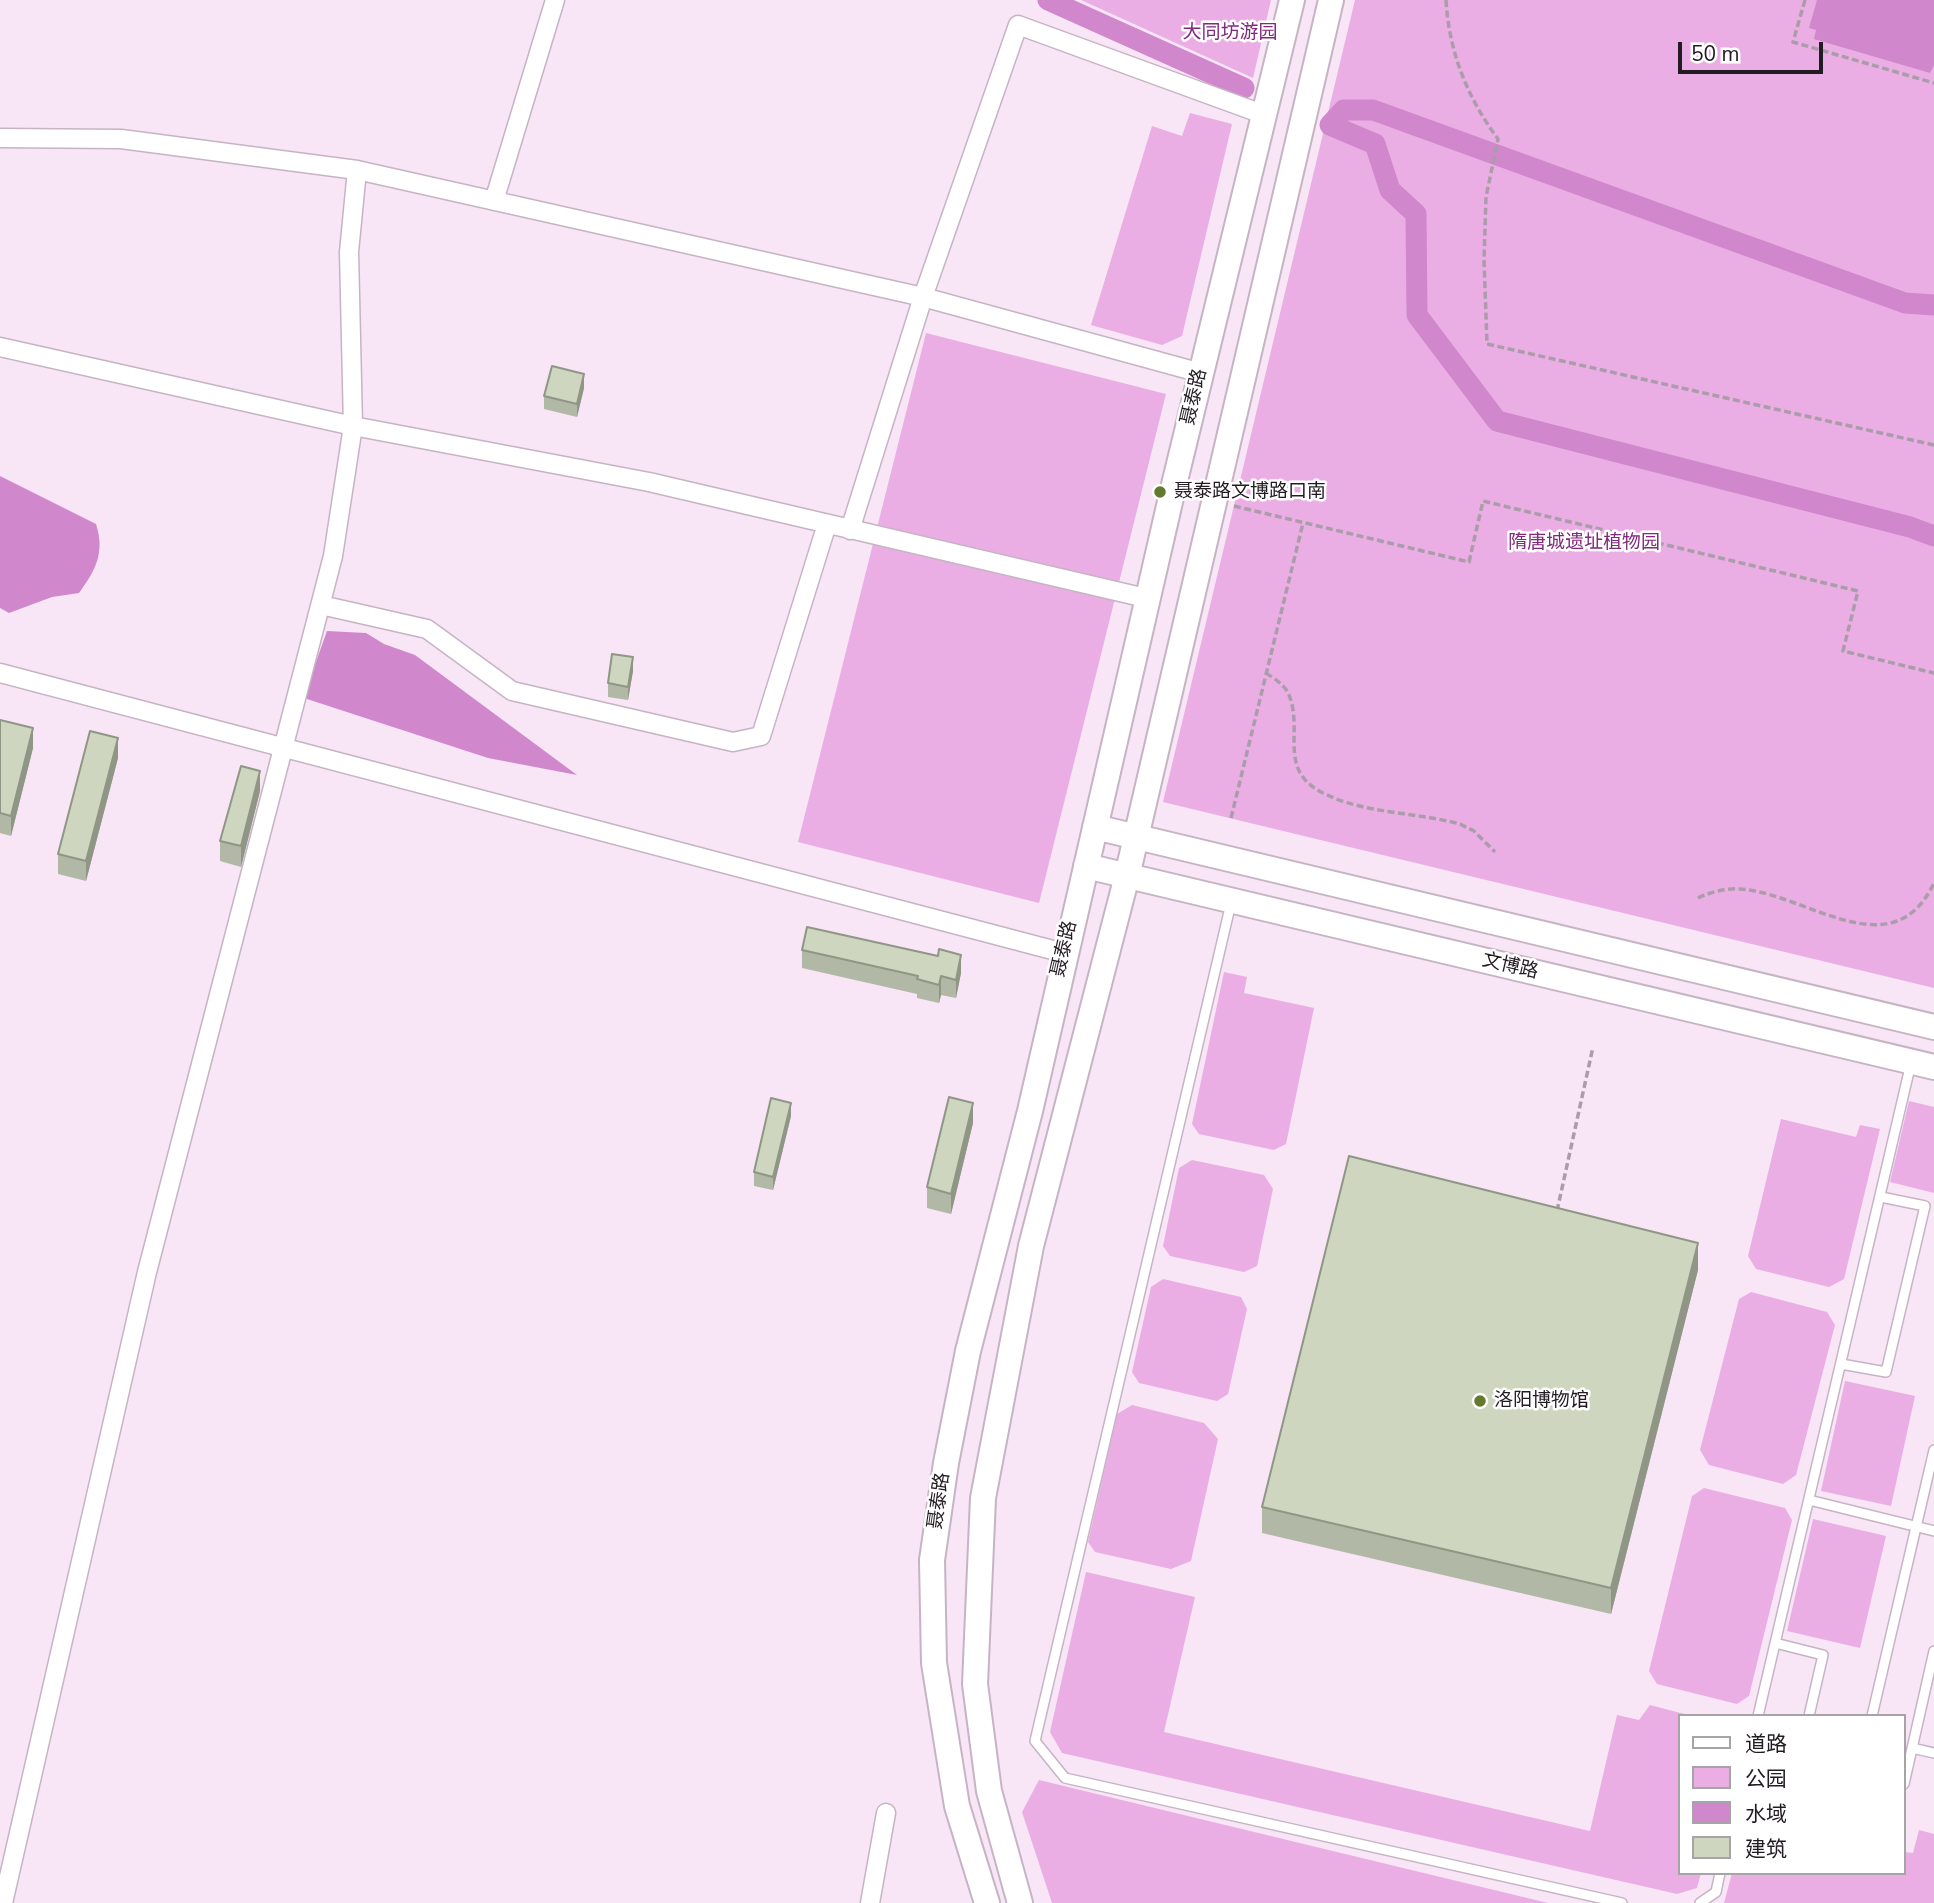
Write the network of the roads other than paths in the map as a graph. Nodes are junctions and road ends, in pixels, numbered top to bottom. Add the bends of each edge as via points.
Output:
1 (555, 0) edge
2 (1292, 0) edge
3 (1331, 0) edge
4 (1265, 116) junction
5 (1, 143) edge
6 (357, 170) junction
7 (494, 201) junction
8 (923, 297) junction
9 (0, 346) edge
10 (1201, 373) junction
11 (353, 426) junction
12 (827, 524) junction
13 (850, 530) junction
14 (1150, 599) junction
15 (321, 605) junction
16 (0, 673) edge
17 (285, 748) junction
18 (1095, 827) junction
19 (1136, 837) junction
20 (1086, 866) junction
21 (1127, 876) junction
22 (1232, 901) junction
23 (1064, 953) junction
24 (1934, 1027) edge
25 (1923, 1064) edge
26 (1881, 1197) junction
27 (1841, 1364) junction
28 (1934, 1450) edge
29 (1809, 1500) junction
30 (1916, 1527) junction
31 (1934, 1531) edge
32 (1775, 1643) junction
33 (1934, 1651) edge
34 (1758, 1714) edge
35 (1809, 1714) edge
36 (1872, 1714) edge
37 (1912, 1748) junction
38 (1934, 1753) edge
39 (1906, 1775) edge
40 (886, 1813) dead end
41 (1720, 1875) edge
42 (3, 1903) edge
43 (870, 1903) edge
44 (987, 1903) edge
45 (1020, 1903) edge
46 (1622, 1903) edge
47 (1700, 1903) edge

1 - 7 street
2 - 4 main road, 聂泰路
3 - 19 main road
4 - 8 street via 1018,24
4 - 10 main road, 聂泰路
5 - 6 street via 121,139
6 - 7 street
6 - 11 street via 349,252
7 - 8 street
8 - 10 street
8 - 13 street
9 - 11 street
10 - 14 main road, 聂泰路
11 - 12 street via 649,482
11 - 15 street
12 - 13 street
12 - 15 street via 761,736 733,742 512,691 427,629
13 - 14 street
14 - 18 main road, 聂泰路
15 - 17 street
16 - 17 street
17 - 23 street
17 - 42 street via 147,1272
18 - 19 main road, 文博路
18 - 20 main road, 聂泰路
19 - 21 main road
19 - 24 main road, 文博路
20 - 21 main road, 文博路
20 - 23 main road, 聂泰路
21 - 22 main road, 文博路
21 - 45 main road via 1031,1246 983,1498 975,1684 989,1791
22 - 25 main road, 文博路
22 - 46 lane via 1035,1741 1065,1778
23 - 44 main road, 聂泰路 via 1030,1111 968,1351 932,1560 934,1663 941,1713 957,1806
25 - 26 lane
26 - 27 lane
26 - 27 lane via 1925,1206 1886,1372
27 - 29 lane
28 - 30 lane
29 - 30 lane
29 - 32 lane
30 - 31 lane
30 - 36 lane
32 - 34 lane
32 - 35 lane via 1823,1655
33 - 37 lane
37 - 38 lane
37 - 39 lane
40 - 43 street
41 - 47 lane via 1716,1892

